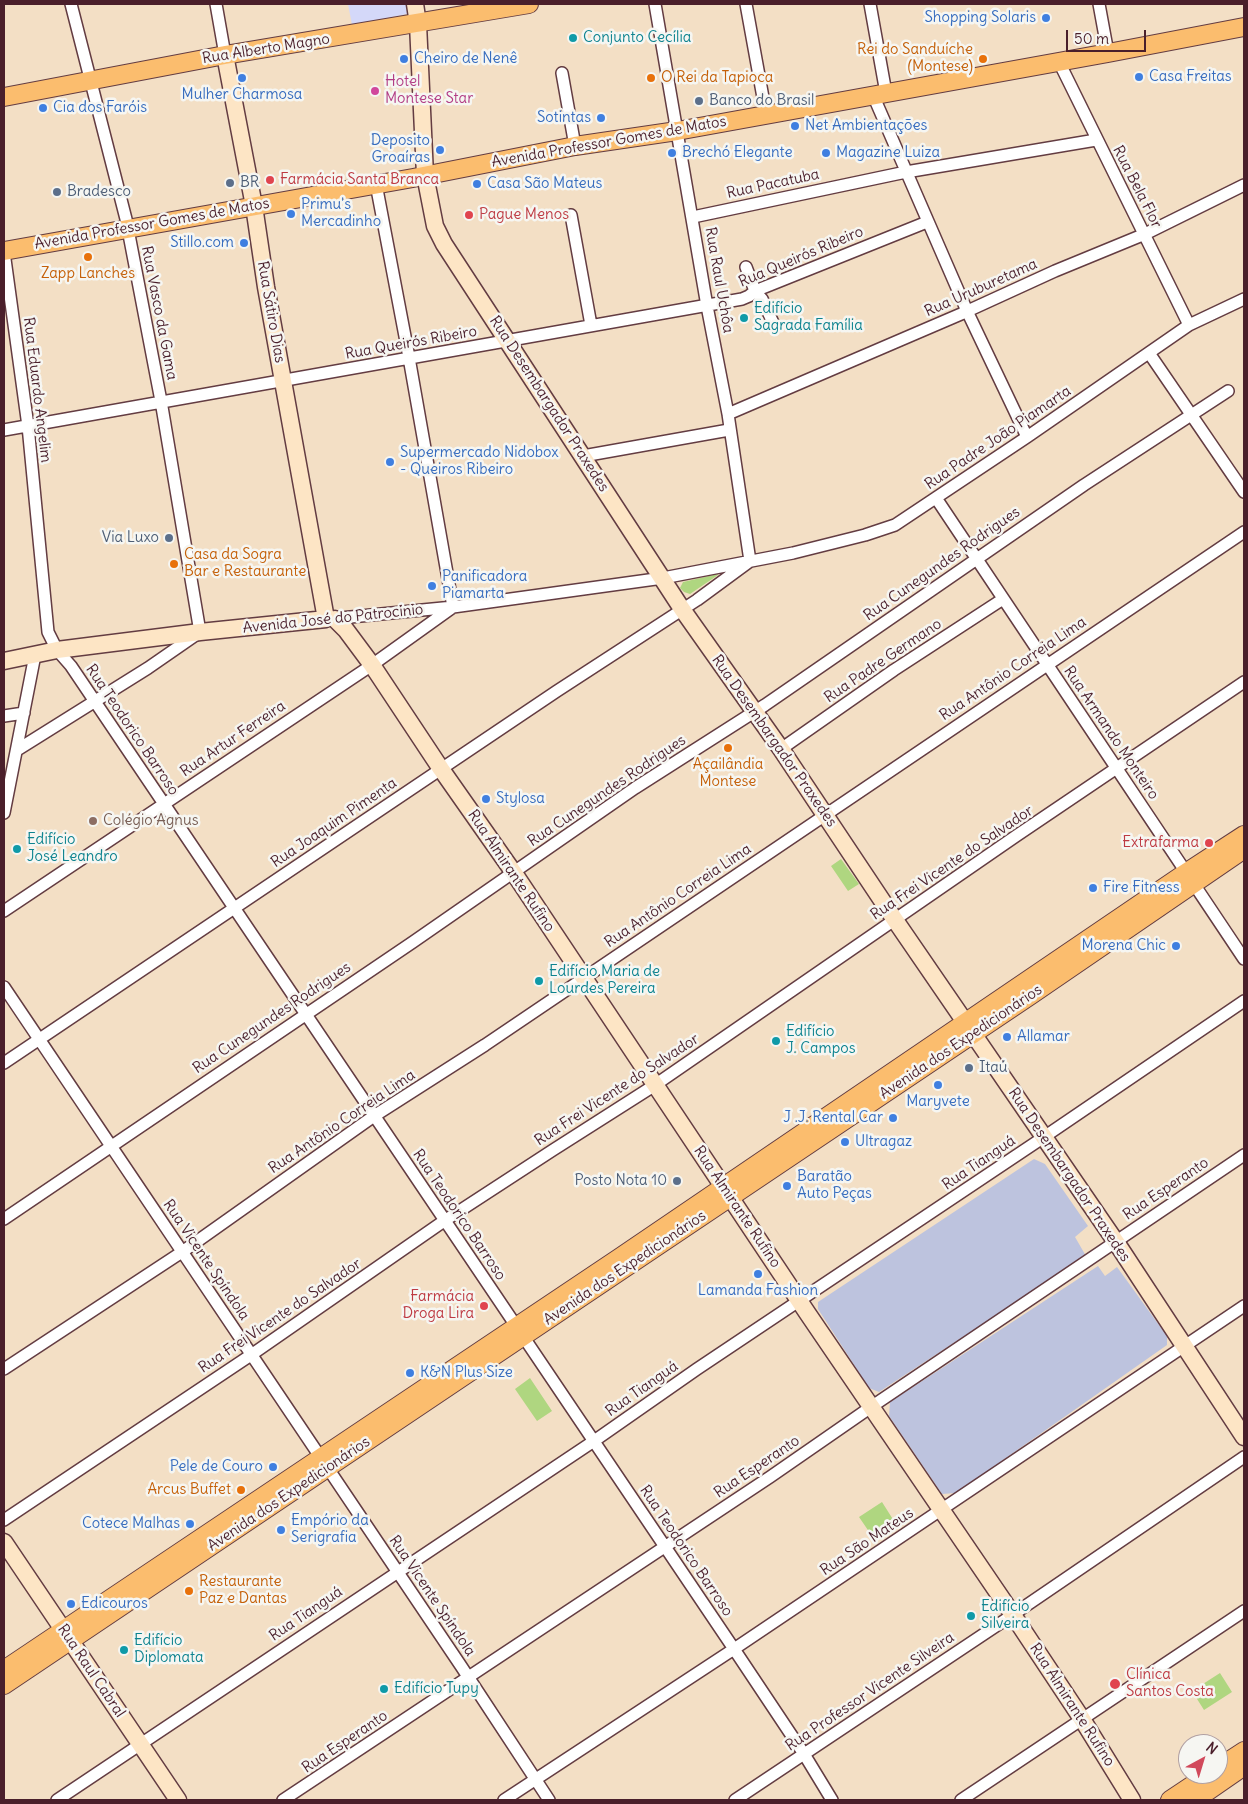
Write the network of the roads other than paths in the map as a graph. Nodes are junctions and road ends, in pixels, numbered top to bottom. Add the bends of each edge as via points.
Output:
1 (71, 4) edge
2 (216, 4) edge
3 (415, 4) edge
4 (528, 4) edge
5 (655, 4) edge
6 (746, 4) edge
7 (870, 4) edge
8 (1099, 4) edge
9 (418, 24) junction
10 (1244, 26) edge
11 (1108, 53) junction
12 (224, 56) junction
13 (1059, 62) junction
14 (562, 73) dead end
15 (91, 80) junction
16 (880, 94) junction
17 (4, 97) edge
18 (766, 114) junction
19 (677, 132) junction
20 (1096, 140) junction
21 (575, 146) junction
22 (906, 172) junction
23 (425, 175) junction
24 (376, 184) junction
25 (1244, 185) edge
26 (254, 206) junction
27 (571, 215) dead end
28 (693, 217) junction
29 (927, 222) junction
30 (128, 228) junction
31 (1145, 234) junction
32 (4, 252) edge
33 (746, 267) dead end
34 (755, 291) junction
35 (1244, 299) edge
36 (707, 306) junction
37 (967, 311) junction
38 (592, 325) junction
39 (1188, 325) junction
40 (775, 327) dead end
41 (508, 341) junction
42 (1149, 353) junction
43 (409, 358) junction
44 (283, 381) junction
45 (1228, 391) dead end
46 (161, 402) junction
47 (728, 414) junction
48 (1192, 415) junction
49 (28, 426) junction
50 (4, 430) edge
51 (729, 430) junction
52 (1027, 437) junction
53 (583, 456) junction
54 (1244, 492) edge
55 (936, 498) junction
56 (1244, 532) edge
57 (976, 559) junction
58 (750, 561) junction
59 (663, 578) junction
60 (1003, 600) junction
61 (453, 607) junction
62 (682, 609) junction
63 (331, 619) junction
64 (200, 632) junction
65 (57, 650) junction
66 (35, 655) junction
67 (4, 660) edge
68 (1046, 664) junction
69 (372, 665) junction
70 (1244, 682) edge
71 (94, 701) junction
72 (755, 711) junction
73 (24, 713) junction
74 (4, 716) edge
75 (781, 749) junction
76 (17, 750) junction
77 (441, 769) junction
78 (1118, 769) junction
79 (163, 804) junction
80 (4, 813) edge
81 (826, 816) junction
82 (1244, 835) edge
83 (1244, 849) edge
84 (514, 872) junction
85 (1190, 878) junction
86 (235, 908) junction
87 (4, 911) edge
88 (895, 920) junction
89 (1244, 958) edge
90 (583, 977) junction
91 (4, 987) edge
92 (1244, 1001) edge
93 (305, 1014) junction
94 (969, 1028) junction
95 (39, 1040) junction
96 (4, 1063) edge
97 (655, 1085) junction
98 (374, 1116) junction
99 (1044, 1137) junction
100 (112, 1147) junction
101 (1244, 1155) edge
102 (726, 1191) junction
103 (4, 1218) edge
104 (444, 1221) junction
105 (1116, 1242) junction
106 (182, 1252) junction
107 (799, 1301) junction
108 (1244, 1306) edge
109 (520, 1331) junction
110 (1185, 1345) junction
111 (251, 1355) junction
112 (4, 1369) edge
113 (871, 1407) junction
114 (1244, 1437) edge
115 (594, 1441) junction
116 (1244, 1457) edge
117 (324, 1463) junction
118 (941, 1510) junction
119 (4, 1520) edge
120 (4, 1542) edge
121 (665, 1547) junction
122 (397, 1571) junction
123 (1244, 1611) edge
124 (1013, 1615) junction
125 (66, 1635) junction
126 (734, 1649) junction
127 (4, 1670) edge
128 (469, 1678) junction
129 (4, 1685) edge
130 (1082, 1719) junction
131 (140, 1744) junction
132 (1244, 1751) edge
133 (804, 1754) junction
134 (1228, 1761) edge
135 (1244, 1766) edge
136 (536, 1778) junction
137 (1194, 1784) edge
138 (57, 1800) edge
139 (178, 1800) edge
140 (283, 1800) edge
141 (504, 1800) edge
142 (549, 1800) edge
143 (735, 1800) edge
144 (832, 1800) edge
145 (961, 1800) edge
146 (1132, 1800) edge
147 (1170, 1800) edge
148 (1195, 1800) edge

1 - 15 street, Rua Vasco da Gama
2 - 12 street, Rua Sátiro Dias
3 - 9 street, Rua Desembargador Praxedes
4 - 9 main road, Rua Alberto Magno
5 - 19 street, Rua Raul Uchôa
6 - 18 street
7 - 16 street
8 - 11 street
9 - 12 main road, Rua Alberto Magno
9 - 23 street, Rua Desembargador Praxedes
10 - 11 main road, Avenida Professor Gomes de Matos
11 - 13 main road, Avenida Professor Gomes de Matos
12 - 15 main road, Rua Alberto Magno
12 - 26 street, Rua Sátiro Dias
13 - 16 main road, Avenida Professor Gomes de Matos
13 - 20 street, Rua Bela Flor
14 - 21 street
15 - 17 main road, Rua Alberto Magno
15 - 30 street, Rua Vasco da Gama
16 - 18 main road, Avenida Professor Gomes de Matos
16 - 22 street
18 - 19 main road, Avenida Professor Gomes de Matos
19 - 21 main road, Avenida Professor Gomes de Matos
19 - 28 street, Rua Raul Uchôa
20 - 22 street, Rua Pacatuba
20 - 31 street, Rua Bela Flor
21 - 23 main road, Avenida Professor Gomes de Matos
22 - 28 street, Rua Pacatuba
22 - 29 street
23 - 24 main road, Avenida Professor Gomes de Matos
23 - 41 street, Rua Desembargador Praxedes via 438,234
24 - 26 main road, Avenida Professor Gomes de Matos
24 - 43 street
25 - 31 street, Rua Uruburetama
26 - 30 main road, Avenida Professor Gomes de Matos
26 - 44 street, Rua Sátiro Dias
27 - 38 street
28 - 36 street, Rua Raul Uchôa
29 - 34 street, Rua Queirós Ribeiro
29 - 37 street
30 - 32 main road, Avenida Professor Gomes de Matos
30 - 46 street, Rua Vasco da Gama
31 - 37 street, Rua Uruburetama
31 - 39 street, Rua Bela Flor
32 - 49 street, Rua Eduardo Angelim
33 - 34 street
34 - 36 street, Rua Queirós Ribeiro via 742,299
34 - 40 street
35 - 39 street, Rua Padre João Piamarta
36 - 38 street, Rua Queirós Ribeiro
36 - 47 street, Rua Raul Uchôa
37 - 47 street, Rua Uruburetama
37 - 52 street
38 - 41 street, Rua Queirós Ribeiro
39 - 42 street, Rua Padre João Piamarta
41 - 43 street, Rua Queirós Ribeiro
41 - 53 street, Rua Desembargador Praxedes
42 - 48 street
42 - 52 street, Rua Padre João Piamarta
43 - 44 street, Rua Queirós Ribeiro
43 - 61 street
44 - 46 street, Rua Queirós Ribeiro
44 - 63 street, Rua Sátiro Dias
45 - 48 street, Rua Cunegundes Rodrigues
46 - 49 street, Rua Queirós Ribeiro
46 - 64 street, Rua Vasco da Gama
47 - 51 street, Rua Raul Uchôa
48 - 54 street
48 - 57 street, Rua Cunegundes Rodrigues
49 - 50 street, Rua Queirós Ribeiro
49 - 65 street, Rua Eduardo Angelim via 48,632
51 - 53 street
51 - 58 street, Rua Raul Uchôa
52 - 55 street, Rua Padre João Piamarta
53 - 59 street, Rua Desembargador Praxedes
55 - 57 street, Rua Armando Monteiro
55 - 58 street, Rua Padre João Piamarta via 895,525
56 - 68 street, Rua Antônio Correia Lima
57 - 60 street, Rua Armando Monteiro
57 - 72 street, Rua Cunegundes Rodrigues
58 - 59 street, Rua Padre João Piamarta
58 - 62 street, Rua Padre João Piamarta
59 - 61 street, Avenida José do Patrocínio
59 - 62 street, Rua Desembargador Praxedes
60 - 68 street, Rua Armando Monteiro
60 - 75 street, Rua Padre Germano via 894,670
61 - 63 street, Avenida José do Patrocínio
61 - 69 street, Rua Artur Ferreira
62 - 72 street, Rua Desembargador Praxedes
62 - 77 street, Rua Joaquim Pimenta
63 - 64 street, Avenida José do Patrocínio
63 - 69 street, Rua Almirante Rufino via 346,630
64 - 65 street, Avenida José do Patrocínio
64 - 71 street
65 - 66 street, Avenida José do Patrocínio
65 - 71 street, Rua Teodorico Barroso
66 - 67 street, Avenida José do Patrocínio
66 - 73 street
68 - 78 street, Rua Armando Monteiro
68 - 81 street, Rua Antônio Correia Lima
69 - 77 street, Rua Almirante Rufino
69 - 79 street, Rua Artur Ferreira
70 - 78 street, Rua Frei Vicente do Salvador
71 - 76 street
71 - 79 street, Rua Teodorico Barroso
72 - 75 street, Rua Desembargador Praxedes
72 - 84 street, Rua Cunegundes Rodrigues
73 - 74 street
73 - 76 street
75 - 81 street, Rua Desembargador Praxedes
76 - 80 street
77 - 84 street, Rua Almirante Rufino
77 - 86 street, Rua Joaquim Pimenta
78 - 85 street, Rua Armando Monteiro
78 - 88 street, Rua Frei Vicente do Salvador
79 - 86 street, Rua Teodorico Barroso
79 - 87 street, Rua Artur Ferreira
81 - 88 street, Rua Desembargador Praxedes
81 - 90 street, Rua Antônio Correia Lima
82 - 85 main road, Avenida dos Expedicionários
83 - 85 main road, Avenida dos Expedicionários
84 - 90 street, Rua Almirante Rufino
84 - 93 street, Rua Cunegundes Rodrigues
85 - 89 street, Rua Armando Monteiro
85 - 94 main road, Avenida dos Expedicionários
86 - 93 street, Rua Teodorico Barroso
86 - 95 street, Rua Joaquim Pimenta
88 - 94 street, Rua Desembargador Praxedes
88 - 97 street, Rua Frei Vicente do Salvador
90 - 97 street, Rua Almirante Rufino
90 - 98 street, Rua Antônio Correia Lima
91 - 95 street, Rua Vicente Spíndola
92 - 99 street, Rua Tianguá
93 - 98 street, Rua Teodorico Barroso
93 - 100 street, Rua Cunegundes Rodrigues
94 - 99 street, Rua Desembargador Praxedes
94 - 102 main road, Avenida dos Expedicionários
95 - 96 street, Rua Joaquim Pimenta
95 - 100 street, Rua Vicente Spíndola
97 - 102 street, Rua Almirante Rufino
97 - 104 street, Rua Frei Vicente do Salvador
98 - 104 street, Rua Teodorico Barroso
98 - 106 street, Rua Antônio Correia Lima
99 - 105 street, Rua Desembargador Praxedes
99 - 107 street, Rua Tianguá
100 - 103 street, Rua Cunegundes Rodrigues
100 - 106 street, Rua Vicente Spíndola
101 - 105 street, Rua Esperanto
102 - 107 street, Rua Almirante Rufino
102 - 109 main road, Avenida dos Expedicionários
104 - 109 street, Rua Teodorico Barroso
104 - 111 street, Rua Frei Vicente do Salvador
105 - 110 street, Rua Desembargador Praxedes
105 - 113 street, Rua Esperanto
106 - 111 street, Rua Vicente Spíndola
106 - 112 street, Rua Antônio Correia Lima
107 - 113 street, Rua Almirante Rufino
107 - 115 street, Rua Tianguá
108 - 110 street, Rua São Mateus
109 - 115 street, Rua Teodorico Barroso
109 - 117 main road, Avenida dos Expedicionários
110 - 114 street, Rua Desembargador Praxedes
110 - 118 street, Rua São Mateus
111 - 117 street, Rua Vicente Spíndola
111 - 119 street, Rua Frei Vicente do Salvador
113 - 118 street, Rua Almirante Rufino
113 - 121 street, Rua Esperanto
115 - 121 street, Rua Teodorico Barroso
115 - 122 street, Rua Tianguá
116 - 124 street, Rua Professor Vicente Silveira
117 - 122 street, Rua Vicente Spíndola
117 - 125 main road, Avenida dos Expedicionários
118 - 124 street, Rua Almirante Rufino
118 - 126 street, Rua São Mateus
120 - 125 street, Rua Raul Cabral
121 - 126 street, Rua Teodorico Barroso
121 - 128 street, Rua Esperanto
122 - 128 street, Rua Vicente Spíndola
122 - 131 street, Rua Tianguá
123 - 130 street
124 - 130 street, Rua Almirante Rufino
124 - 133 street, Rua Professor Vicente Silveira
125 - 127 main road, Avenida dos Expedicionários
125 - 129 main road, Avenida dos Expedicionários
125 - 131 street, Rua Raul Cabral
126 - 133 street, Rua Teodorico Barroso
126 - 136 street, Rua São Mateus
128 - 136 street, Rua Vicente Spíndola
128 - 140 street, Rua Esperanto
130 - 145 street
130 - 146 street, Rua Almirante Rufino
131 - 138 street, Rua Tianguá
131 - 139 street, Rua Raul Cabral
132 - 134 main road
133 - 143 street, Rua Professor Vicente Silveira
133 - 144 street, Rua Teodorico Barroso
135 - 148 main road
136 - 141 street, Rua São Mateus
136 - 142 street, Rua Vicente Spíndola
137 - 147 main road

